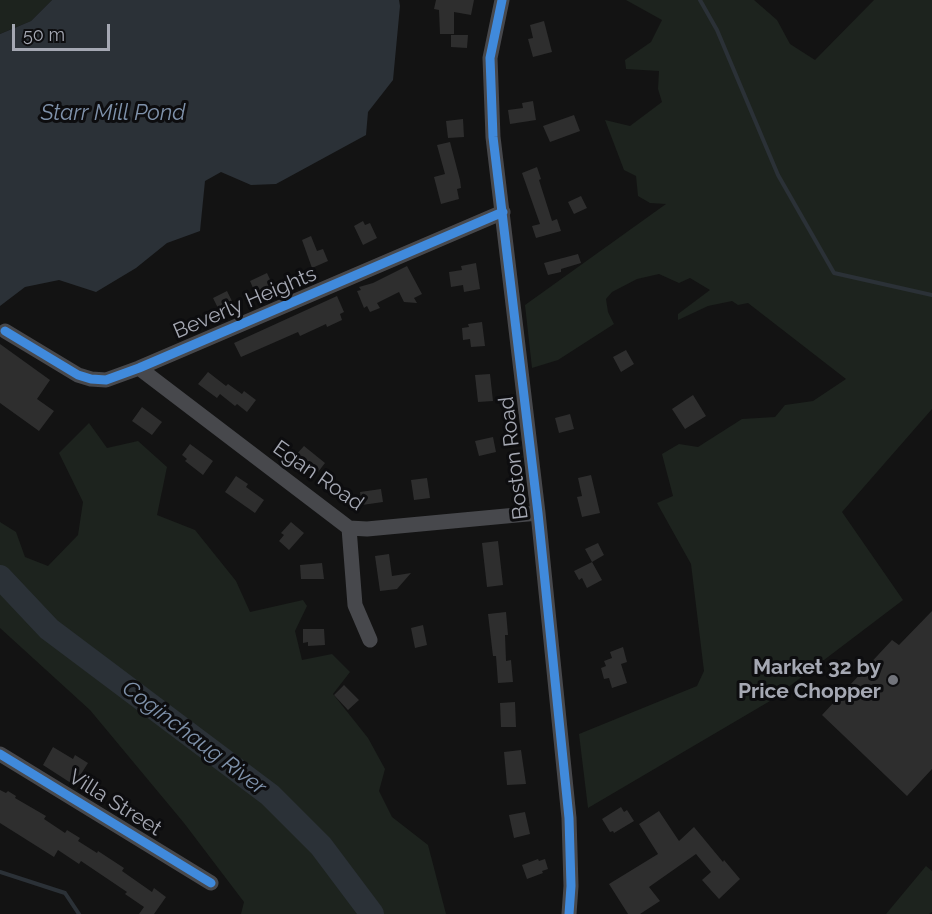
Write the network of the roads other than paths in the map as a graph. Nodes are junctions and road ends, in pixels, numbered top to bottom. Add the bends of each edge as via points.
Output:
1 (502, 0) edge
2 (503, 212) junction
3 (5, 331) dead end
4 (139, 368) junction
5 (538, 513) junction
6 (349, 528) junction
7 (370, 640) dead end
8 (0, 754) edge
9 (211, 884) dead end
10 (569, 914) edge

1 - 2 street, Boston Road via 490,58 493,137
2 - 4 street, Beverly Heights
2 - 5 street, Boston Road
3 - 4 street, Beverly Heights via 91,380 106,380
4 - 6 street, Egan Road
5 - 6 street, Egan Road
5 - 10 street, Boston Road via 569,818
6 - 7 street via 355,605
8 - 9 street, Villa Street

